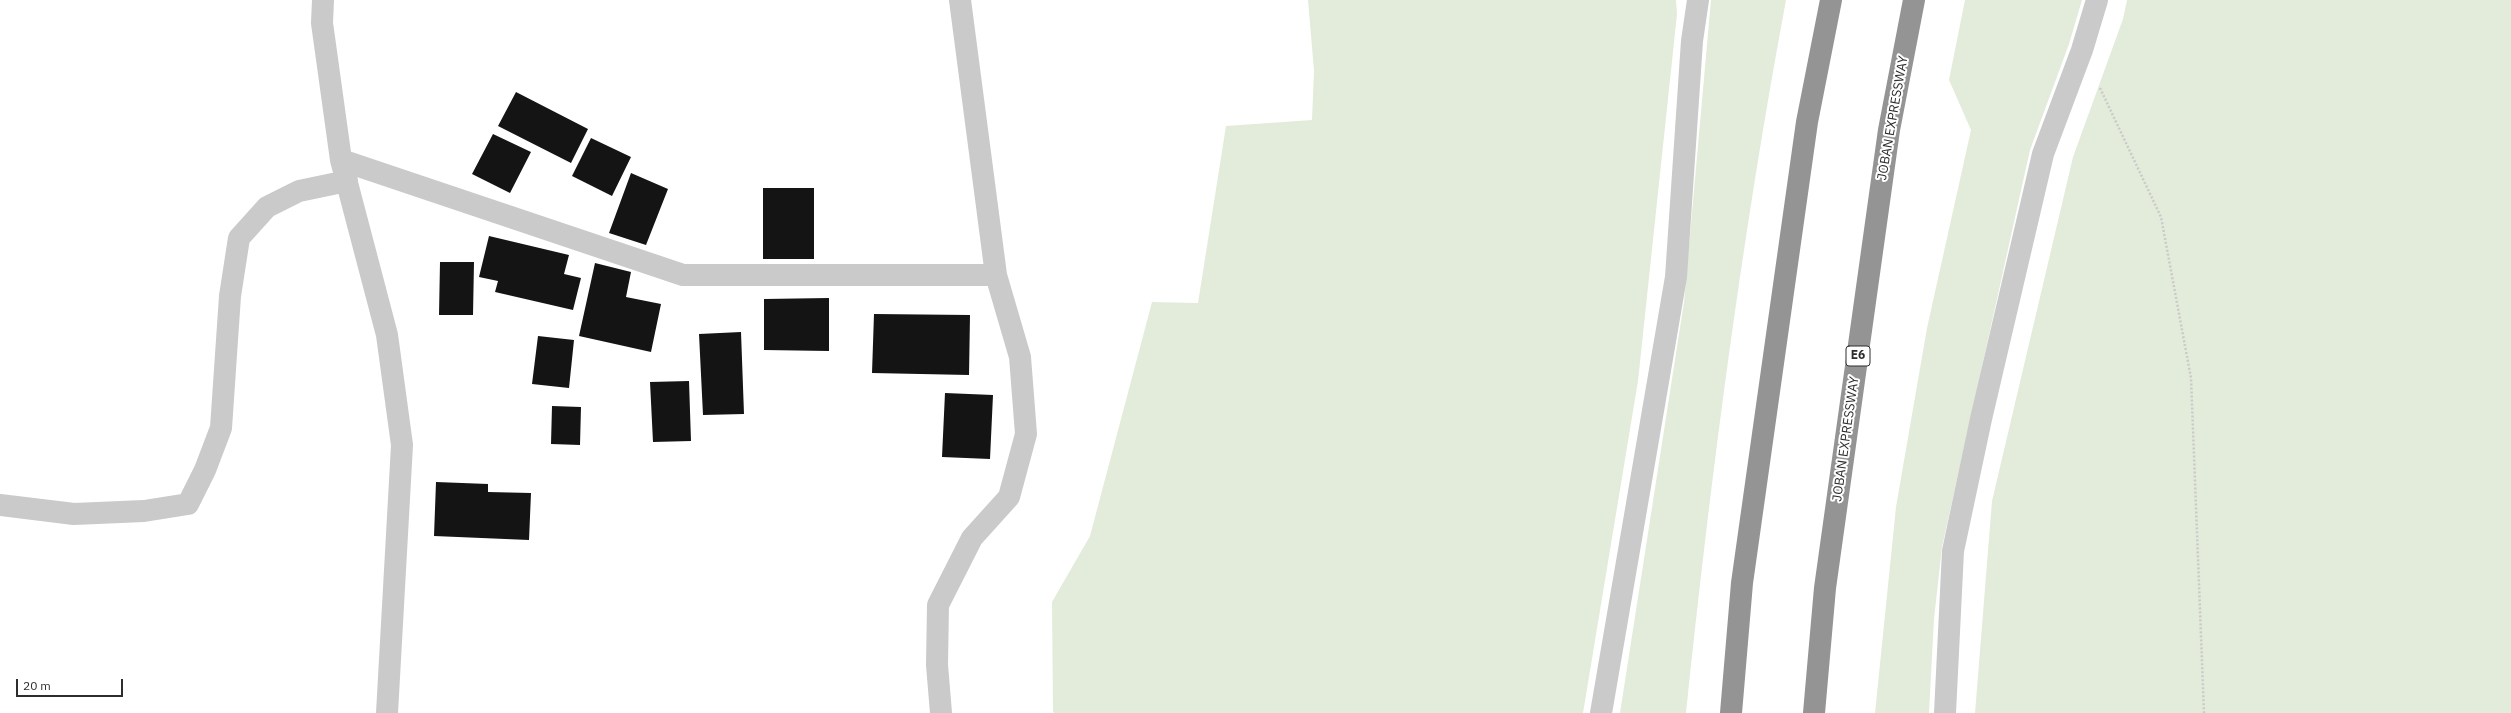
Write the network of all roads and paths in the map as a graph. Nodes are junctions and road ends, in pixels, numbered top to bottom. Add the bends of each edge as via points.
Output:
1 (323, 0) edge
2 (960, 0) edge
3 (1698, 0) edge
4 (1831, 0) edge
5 (1914, 0) edge
6 (2097, 0) edge
7 (2082, 50) junction
8 (341, 160) junction
9 (347, 181) junction
10 (996, 275) junction
11 (0, 506) edge
12 (387, 713) edge
13 (941, 713) edge
14 (1601, 713) edge
15 (1731, 713) edge
16 (1814, 713) edge
17 (1944, 713) edge
18 (2204, 713) edge

1 - 8 street via 322,22
2 - 10 street
3 - 14 street via 1692,41 1676,276
4 - 15 highway via 1807,122 1743,575
5 - 16 highway, JOBAN EXPRESSWAY / E6 via 1889,130 1839,485 1825,588
6 - 7 street
7 - 17 street via 2043,154 1981,419 1955,543
7 - 18 path via 2162,217 2191,378
8 - 9 street
8 - 10 street via 683,275
9 - 11 street via 299,191 267,207 239,238 230,296 221,428 205,470 188,504 144,511 74,514
9 - 12 street via 387,335 402,445
10 - 13 street via 1020,357 1026,434 1009,497 972,538 938,605 937,665

